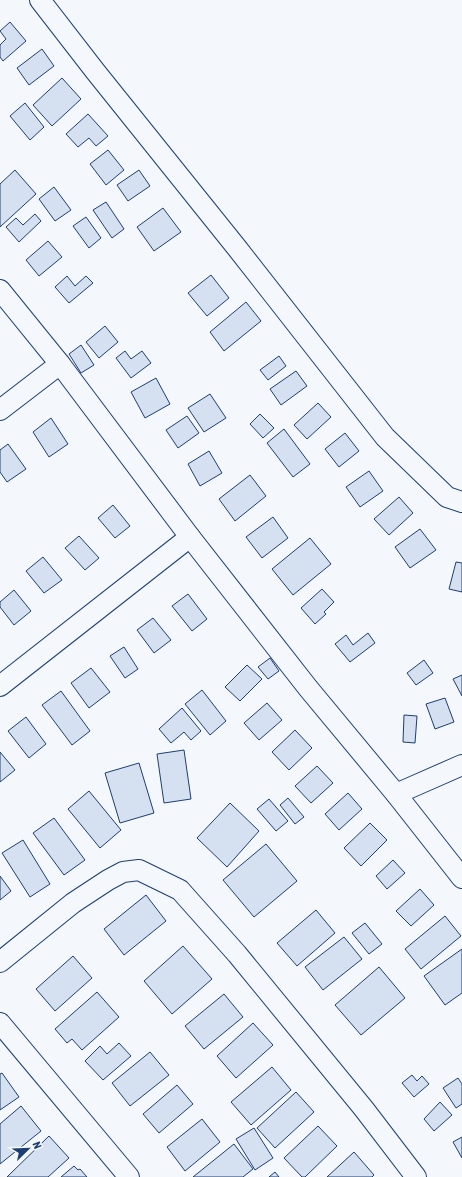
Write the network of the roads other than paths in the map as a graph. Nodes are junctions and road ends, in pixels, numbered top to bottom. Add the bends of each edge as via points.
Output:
1 (40, 0) edge
2 (0, 290) edge
3 (60, 364) junction
4 (0, 410) edge
5 (462, 502) edge
6 (190, 537) junction
7 (0, 686) edge
8 (462, 765) edge
9 (396, 794) junction
10 (462, 878) edge
11 (0, 962) edge
12 (0, 1024) edge
13 (129, 1177) edge
14 (416, 1177) edge

1 - 5 street via 385,437 447,497
2 - 3 street
3 - 4 street
3 - 6 street
6 - 7 street
6 - 9 street via 308,688
8 - 9 street
9 - 10 street
11 - 14 street via 73,903 123,872 139,870 180,890 237,954 364,1109
12 - 13 street

